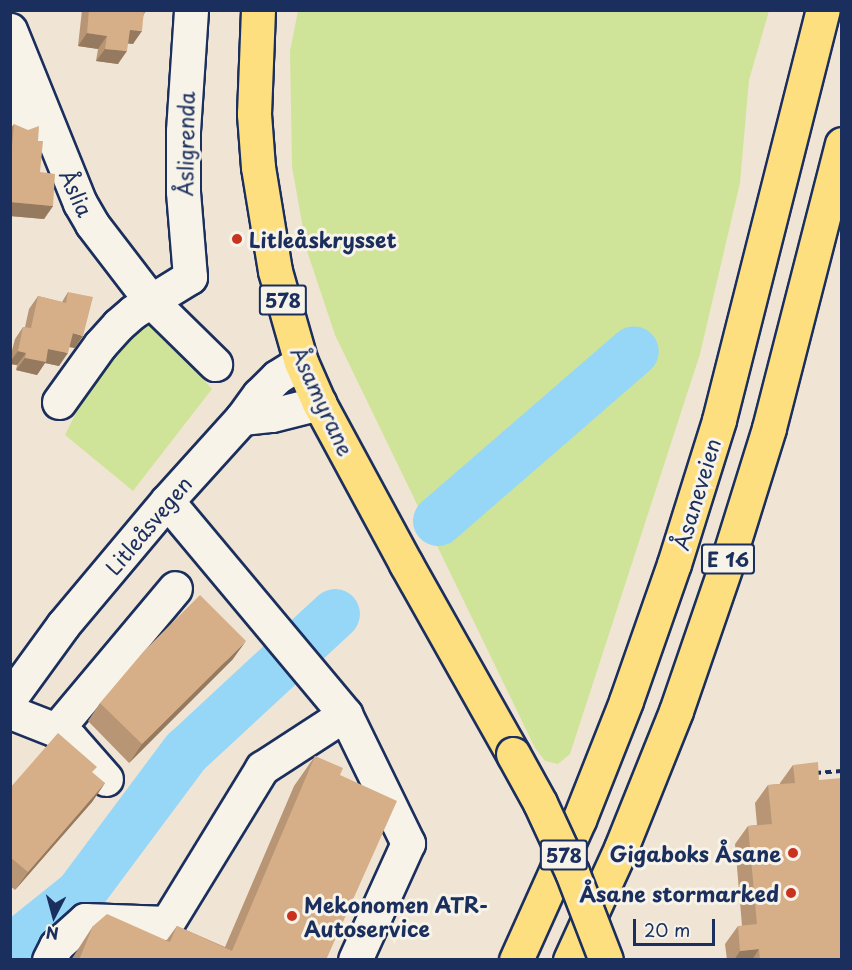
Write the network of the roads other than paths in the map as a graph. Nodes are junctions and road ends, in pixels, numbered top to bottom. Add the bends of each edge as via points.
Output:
1 (191, 10) edge
2 (258, 10) edge
3 (822, 10) edge
4 (10, 30) edge
5 (29, 77) junction
6 (20, 124) edge
7 (842, 144) edge
8 (152, 301) junction
9 (301, 362) junction
10 (214, 364) dead end
11 (59, 402) dead end
12 (319, 403) junction
13 (242, 417) junction
14 (167, 501) junction
15 (175, 588) dead end
16 (10, 698) edge
17 (10, 712) edge
18 (345, 714) junction
19 (56, 730) junction
20 (106, 779) dead end
21 (49, 960) edge
22 (355, 960) edge
23 (516, 960) edge
24 (570, 960) edge
25 (606, 960) edge

1 - 8 street, Åsligrenda via 183,131 190,277
2 - 9 main road, Åsamyrane / 578 via 254,114 258,167 275,272
3 - 23 main road, Åsaneveien / E 16 via 719,420 674,564 583,809
4 - 5 street, Åslia
5 - 6 street via 17,94
5 - 8 street, Åslia via 84,210 103,242
7 - 24 main road, E 16 via 772,416 728,560 676,711 621,848
8 - 10 street, Åslia
8 - 11 street via 133,312 100,345
9 - 12 main road, Åsamyrane / 578
9 - 13 street, Litleåsvegen via 277,377
12 - 13 street via 272,415
12 - 25 main road, Åsamyrane / 578, bridge via 540,803
13 - 14 street, Litleåsvegen
14 - 16 street, Litleåsvegen via 63,625
14 - 18 street
15 - 19 street
17 - 19 street
18 - 21 street via 262,768 167,923 85,920 56,946
18 - 22 street via 408,843
19 - 20 street via 71,739

